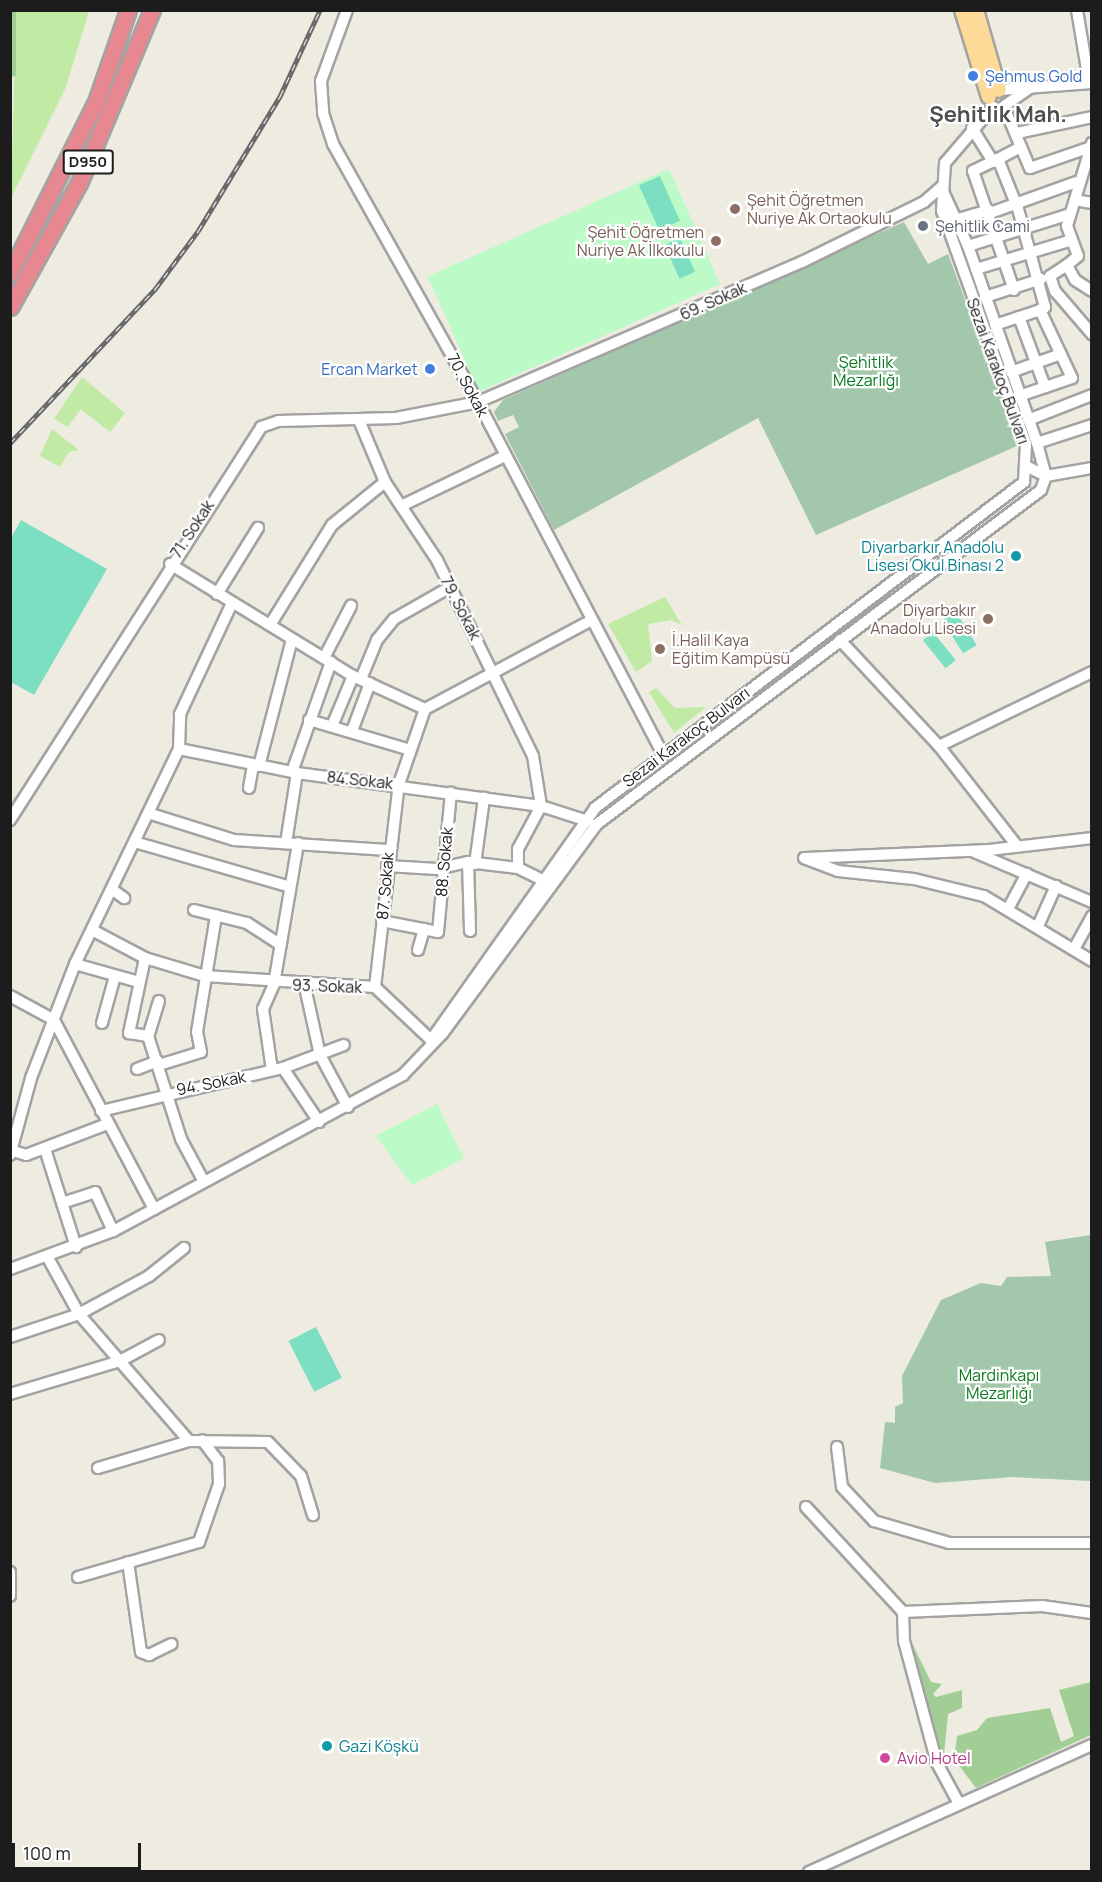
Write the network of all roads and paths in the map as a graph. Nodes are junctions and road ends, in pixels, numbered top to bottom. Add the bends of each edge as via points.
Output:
1 (128, 10) edge
2 (152, 10) edge
3 (347, 10) edge
4 (962, 10) edge
5 (976, 10) edge
6 (1077, 10) edge
7 (1090, 82) edge
8 (1031, 86) junction
9 (998, 101) junction
10 (1092, 117) edge
11 (972, 128) junction
12 (1017, 133) junction
13 (1090, 146) edge
14 (1021, 147) junction
15 (995, 160) junction
16 (1076, 182) junction
17 (941, 187) junction
18 (1075, 200) junction
19 (1092, 203) edge
20 (1016, 205) junction
21 (990, 212) junction
22 (1070, 214) junction
23 (958, 219) junction
24 (1022, 228) junction
25 (999, 236) junction
26 (1072, 240) junction
27 (968, 246) junction
28 (1027, 253) junction
29 (1005, 261) junction
30 (1067, 264) junction
31 (976, 269) junction
32 (10, 273) edge
33 (1050, 276) junction
34 (1035, 282) junction
35 (1014, 290) junction
36 (1092, 291) edge
37 (985, 297) junction
38 (10, 308) edge
39 (1040, 310) junction
40 (1019, 317) junction
41 (995, 325) junction
42 (1092, 334) edge
43 (1061, 354) junction
44 (1036, 362) junction
45 (1011, 372) junction
46 (1045, 387) junction
47 (1092, 395) edge
48 (1019, 396) junction
49 (478, 402) junction
50 (359, 420) junction
51 (1028, 420) junction
52 (1092, 425) edge
53 (1037, 443) junction
54 (505, 456) junction
55 (1028, 467) junction
56 (1092, 468) edge
57 (1046, 476) junction
58 (385, 482) junction
59 (401, 506) junction
60 (258, 528) dead end
61 (170, 564) junction
62 (450, 587) junction
63 (217, 594) junction
64 (232, 603) junction
65 (351, 606) dead end
66 (590, 621) junction
67 (270, 625) junction
68 (292, 639) junction
69 (840, 640) junction
70 (328, 660) junction
71 (1092, 672) edge
72 (493, 673) junction
73 (361, 679) junction
74 (425, 709) junction
75 (309, 720) junction
76 (332, 726) junction
77 (352, 731) junction
78 (939, 747) junction
79 (179, 749) junction
80 (410, 750) junction
81 (663, 754) junction
82 (256, 765) junction
83 (295, 772) junction
84 (399, 784) junction
85 (249, 788) dead end
86 (451, 793) junction
87 (484, 798) junction
88 (541, 806) junction
89 (151, 814) junction
90 (584, 819) junction
91 (10, 820) edge
92 (597, 824) junction
93 (1092, 838) edge
94 (138, 843) junction
95 (292, 843) junction
96 (1017, 846) junction
97 (965, 849) junction
98 (388, 850) junction
99 (472, 863) junction
100 (444, 865) junction
101 (387, 866) junction
102 (518, 868) junction
103 (1027, 874) junction
104 (542, 879) junction
105 (1056, 886) junction
106 (290, 887) junction
107 (113, 890) junction
108 (124, 898) dead end
109 (1092, 902) edge
110 (1008, 909) junction
111 (194, 910) dead end
112 (216, 916) junction
113 (1092, 916) edge
114 (382, 921) junction
115 (1038, 926) junction
116 (424, 929) junction
117 (92, 930) junction
118 (470, 931) dead end
119 (281, 945) junction
120 (1074, 949) junction
121 (418, 950) dead end
122 (145, 958) junction
123 (1092, 961) edge
124 (75, 964) junction
125 (115, 976) junction
126 (206, 976) junction
127 (139, 982) junction
128 (274, 984) junction
129 (305, 987) junction
130 (375, 987) junction
131 (10, 996) edge
132 (159, 1001) dead end
133 (54, 1020) junction
134 (102, 1023) dead end
135 (148, 1036) junction
136 (432, 1040) junction
137 (344, 1045) dead end
138 (320, 1055) junction
139 (159, 1063) junction
140 (137, 1069) dead end
141 (278, 1069) junction
142 (165, 1092) junction
143 (348, 1107) junction
144 (101, 1111) junction
145 (319, 1122) junction
146 (107, 1124) junction
147 (45, 1149) junction
148 (11, 1152) edge
149 (203, 1180) junction
150 (62, 1203) junction
151 (154, 1209) junction
152 (113, 1231) junction
153 (76, 1247) junction
154 (184, 1248) dead end
155 (48, 1258) junction
156 (10, 1269) edge
157 (79, 1314) junction
158 (10, 1336) edge
159 (159, 1340) dead end
160 (120, 1361) junction
161 (10, 1394) edge
162 (202, 1440) junction
163 (189, 1441) junction
164 (837, 1447) dead end
165 (98, 1467) dead end
166 (806, 1507) dead end
167 (313, 1515) dead end
168 (1092, 1543) edge
169 (128, 1562) junction
170 (10, 1572) edge
171 (78, 1577) dead end
172 (10, 1596) edge
173 (903, 1612) junction
174 (1092, 1613) edge
175 (172, 1644) dead end
176 (1092, 1745) edge
177 (958, 1802) junction
178 (809, 1872) edge

1 - 32 highway, D950 via 96,102
2 - 38 highway, D950 via 80,181
3 - 49 street, 70. Sokak via 321,81 323,113 333,144
4 - 9 main road
5 - 9 main road
6 - 7 street
7 - 8 street
8 - 9 street
8 - 9 street, Sezai Karakoç Bulvarı
9 - 11 street, Sezai Karakoç Bulvarı
9 - 12 street
10 - 12 street
11 - 15 street
11 - 17 street, Sezai Karakoç Bulvarı via 945,163
12 - 14 street
13 - 14 street via 1030,168
13 - 16 street
14 - 15 street
15 - 20 street
15 - 21 street via 973,171
16 - 18 street
16 - 20 street
17 - 23 street
17 - 49 street, 69. Sokak via 924,202 802,262
17 - 55 street, Sezai Karakoç Bulvarı via 942,211 1026,444
18 - 19 street
18 - 22 street
20 - 21 street
20 - 24 street
21 - 23 street
21 - 25 street
22 - 24 street
22 - 26 street via 1067,226
23 - 27 street
24 - 25 street
24 - 28 street
25 - 27 street
25 - 29 street
26 - 28 street
26 - 30 street via 1078,256
27 - 31 street
28 - 29 street
28 - 34 street
29 - 31 street
29 - 35 street
30 - 33 street
30 - 36 street via 1075,280
31 - 37 street
33 - 34 street
33 - 42 street via 1055,291
34 - 35 street
34 - 39 street via 1045,307
35 - 37 street
37 - 41 street
39 - 40 street
39 - 43 street
40 - 41 street
40 - 44 street
41 - 45 street
43 - 44 street
43 - 46 street via 1072,378
44 - 45 street
44 - 46 street
45 - 48 street
46 - 48 street
47 - 51 street
48 - 51 street
49 - 50 street, 71. Sokak
49 - 54 street, 70. Sokak
50 - 58 street, 79. Sokak
50 - 61 street, 71. Sokak via 278,421 261,427
51 - 53 street
52 - 53 street
53 - 57 street
54 - 59 street
54 - 66 street, 70. Sokak
55 - 57 street
55 - 81 street, Sezai Karakoç Bulvarı via 1014,494
56 - 57 street
57 - 69 street via 1041,490 1022,506
58 - 59 street, 79. Sokak
58 - 67 street via 332,525
59 - 62 street, 79. Sokak
60 - 63 street
61 - 63 street
61 - 91 street, 71. Sokak
62 - 72 street, 79. Sokak
62 - 73 street via 394,619 377,640
63 - 64 street
64 - 67 street
64 - 79 street via 180,714
65 - 70 street
66 - 72 street
66 - 81 street, 70. Sokak
67 - 68 street
68 - 70 street
68 - 82 street
69 - 78 street
69 - 92 street
70 - 73 street
70 - 75 street
71 - 78 street
72 - 74 street
72 - 88 street, 79. Sokak via 530,748
73 - 74 street
73 - 76 street
73 - 77 street
74 - 80 street, 87. Sokak
75 - 76 street
75 - 83 street
76 - 77 street
77 - 80 street
78 - 96 street
79 - 82 street, 84.Sokak
79 - 89 street
80 - 84 street, 87. Sokak
81 - 90 street, Sezai Karakoç Bulvarı
82 - 83 street, 84.Sokak
82 - 85 street
83 - 84 street, 84.Sokak
83 - 95 street
84 - 86 street, 84.Sokak
84 - 98 street, 87. Sokak
86 - 87 street, 84.Sokak
86 - 100 street, 88. Sokak
87 - 88 street, 84.Sokak
87 - 99 street
88 - 90 street, 84.Sokak
88 - 102 street via 518,849
89 - 94 street
89 - 95 street via 234,840
90 - 92 street, 84.Sokak
90 - 104 street, Sezai Karakoç Bulvarı
92 - 136 street via 442,1034
93 - 96 street
94 - 106 street
94 - 107 street
95 - 98 street
95 - 106 street
96 - 97 street
97 - 103 street
97 - 110 street via 804,858 838,871 914,879 984,896
98 - 101 street, 87. Sokak
99 - 100 street
99 - 102 street
99 - 118 street
100 - 101 street
100 - 116 street, 88. Sokak via 438,932
101 - 114 street, 87. Sokak
102 - 104 street
103 - 105 street
103 - 110 street
104 - 136 street, Sezai Karakoç Bulvarı
105 - 109 street
105 - 115 street
106 - 119 street
107 - 108 street
107 - 117 street
110 - 115 street
111 - 112 street
112 - 119 street via 247,923
112 - 126 street
113 - 120 street
114 - 116 street
114 - 130 street, 87. Sokak
115 - 120 street
116 - 121 street
117 - 122 street, 93. Sokak
117 - 124 street
119 - 128 street
120 - 123 street
122 - 126 street, 93. Sokak
122 - 127 street
124 - 125 street
124 - 133 street
125 - 127 street
125 - 134 street
126 - 128 street, 93. Sokak
126 - 139 street via 197,1032 201,1052
127 - 135 street via 129,1033
128 - 129 street, 93. Sokak
128 - 141 street via 263,1009
129 - 130 street, 93. Sokak
129 - 138 street
130 - 136 street, 93. Sokak
131 - 133 street
132 - 135 street
133 - 144 street
133 - 148 street via 31,1078
135 - 139 street
136 - 143 street via 403,1075
137 - 138 street, 94. Sokak
138 - 141 street, 94. Sokak
138 - 143 street
139 - 140 street
139 - 142 street
141 - 142 street, 94. Sokak
141 - 145 street
142 - 144 street, 94. Sokak
142 - 149 street
143 - 145 street
144 - 146 street
145 - 149 street
146 - 147 street
146 - 151 street
147 - 148 street
147 - 150 street
149 - 151 street
150 - 152 street via 95,1192
150 - 153 street
151 - 152 street
152 - 153 street
153 - 155 street
154 - 157 street via 150,1276
155 - 156 street
155 - 157 street
157 - 158 street
157 - 160 street
159 - 160 street
160 - 161 street
160 - 163 street
162 - 163 street
162 - 167 street via 258,1441 279,1449 301,1476
162 - 169 street via 218,1461 219,1484 204,1536 193,1545
163 - 165 street
164 - 168 street via 842,1487 874,1521 949,1543
166 - 173 street
169 - 171 street
169 - 175 street via 141,1652 149,1655
170 - 172 street
173 - 174 street via 1042,1606
173 - 177 street via 904,1641 937,1763
176 - 177 street via 1032,1775
177 - 178 street

